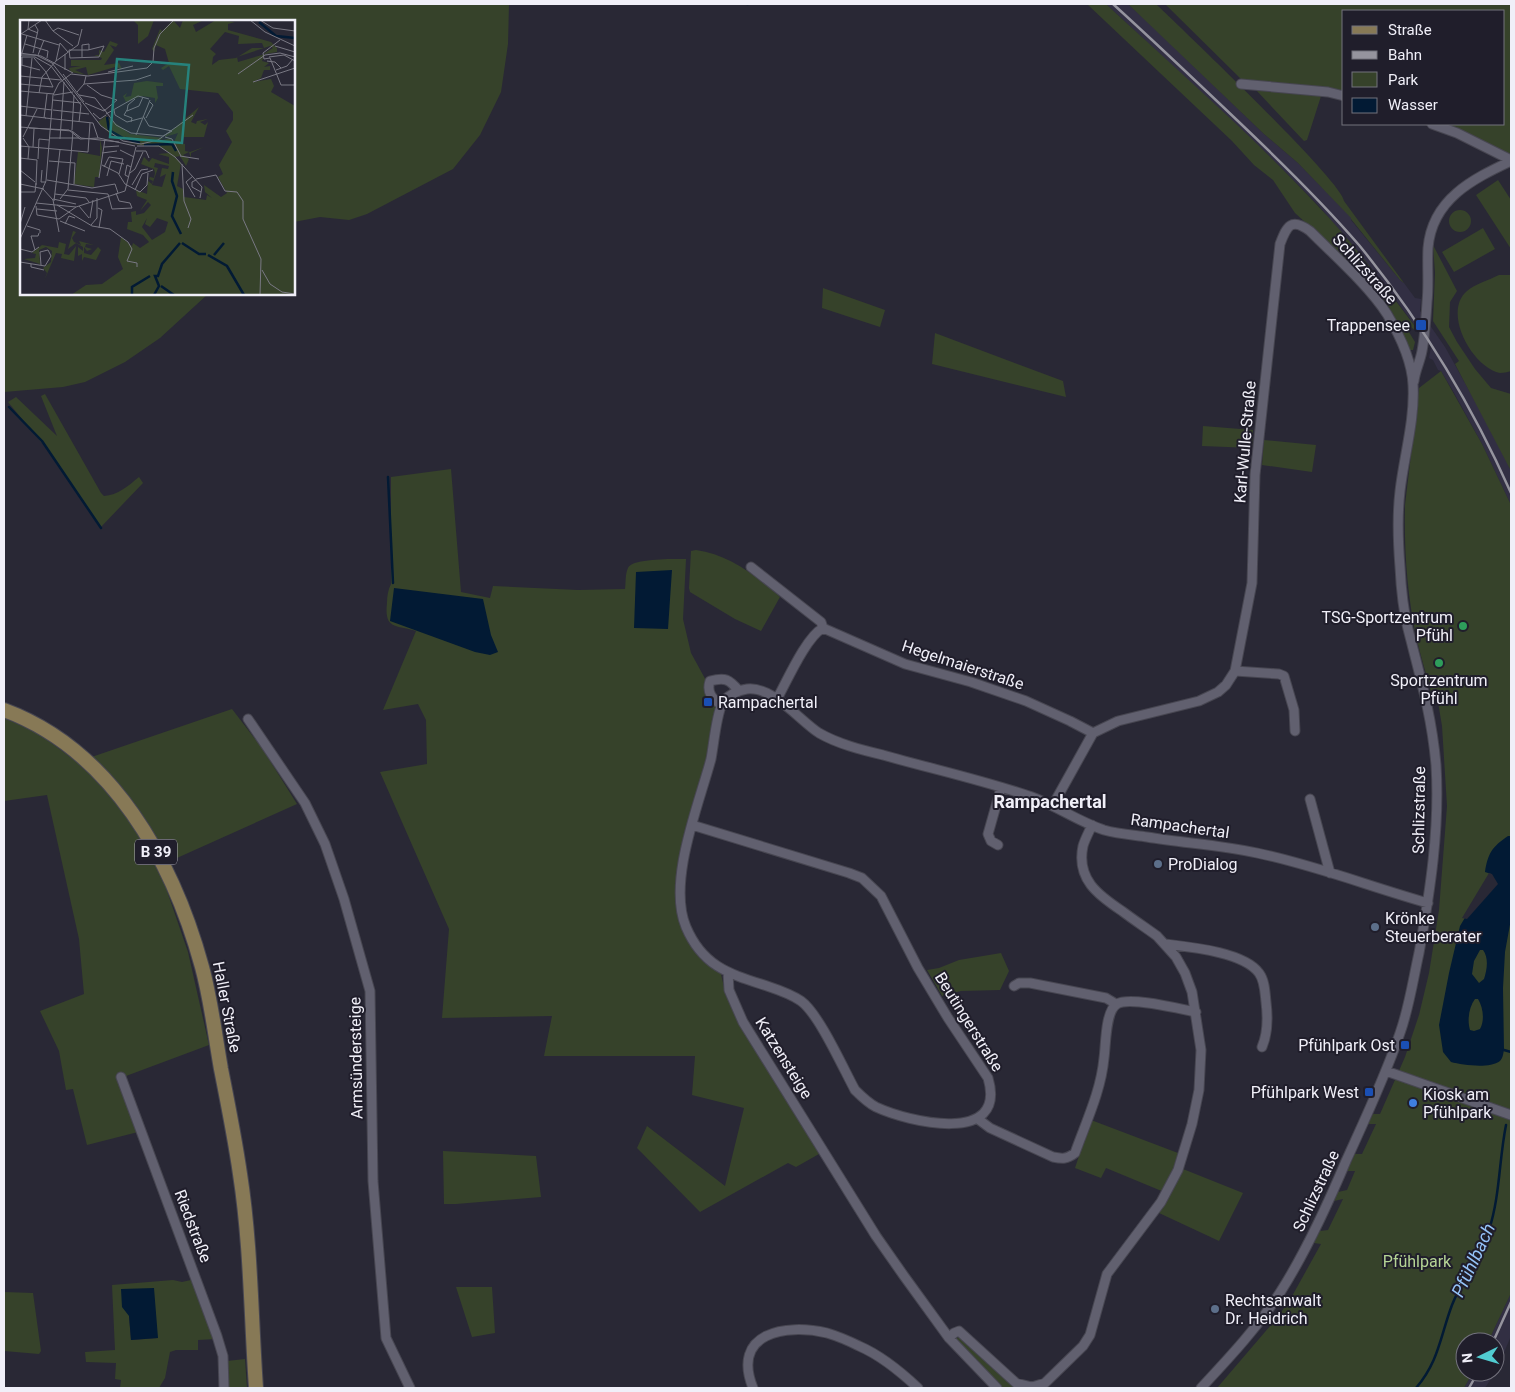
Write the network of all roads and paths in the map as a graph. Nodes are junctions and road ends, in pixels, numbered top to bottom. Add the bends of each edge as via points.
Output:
1 (1241, 84) dead end
2 (1342, 96) edge
3 (1435, 125) edge
4 (1511, 160) edge
5 (1296, 223) joint
6 (1413, 383) junction
7 (751, 567) dead end
8 (823, 628) junction
9 (1235, 671) junction
10 (739, 691) junction
11 (777, 699) junction
12 (722, 705) junction
13 (4, 710) edge
14 (248, 719) dead end
15 (1295, 731) dead end
16 (1092, 733) junction
17 (1001, 788) junction
18 (1310, 799) dead end
19 (1053, 805) junction
20 (692, 825) junction
21 (1092, 825) junction
22 (998, 845) dead end
23 (1330, 873) junction
24 (1428, 903) junction
25 (1165, 944) junction
26 (728, 973) junction
27 (1014, 986) dead end
28 (1116, 1004) junction
29 (1196, 1012) junction
30 (1262, 1048) dead end
31 (1386, 1072) junction
32 (121, 1077) dead end
33 (1511, 1115) edge
34 (978, 1119) junction
35 (949, 1338) junction
36 (914, 1387) edge
37 (224, 1388) edge
38 (256, 1388) edge
39 (410, 1388) edge
40 (753, 1388) edge
41 (997, 1388) edge
42 (1201, 1388) edge

1 - 2 street
3 - 4 street
4 - 6 street via 1462,187 1447,202 1434,224 1428,247 1429,279 1423,343
5 - 6 street, Schlizstraße via 1310,230 1386,314 1400,340
5 - 9 street, Karl-Wulle-Straße via 1286,229 1280,244 1255,475 1252,583
6 - 24 street, Schlizstraße via 1398,521 1403,603 1430,715 1436,769 1436,817
7 - 8 street, Hegelmaierstraße via 821,622
8 - 11 street via 809,641
8 - 16 street, Hegelmaierstraße via 905,664 1018,698
9 - 15 street via 1284,676 1294,710
9 - 16 street, Karl-Wulle-Straße via 1218,692 1199,701 1118,721
10 - 11 street, Rampachertal via 754,689
10 - 12 street
10 - 12 street via 726,680 710,681 710,694
11 - 17 street, Rampachertal via 818,732 831,738
12 - 20 street
13 - 38 main road, Haller Straße / B 39 via 61,739 102,776 149,840 188,921 202,969 240,1175
14 - 39 street, Armsündersteige via 305,803 325,844 370,990 373,1182 384,1319 386,1338
16 - 19 street
17 - 19 street, Rampachertal
17 - 22 street via 988,834
18 - 23 street
19 - 21 street, Rampachertal
20 - 26 street via 681,888 683,917 699,948
20 - 34 street, Beutingerstraße via 849,873 872,886 881,896 934,996 988,1078 990,1101
21 - 23 street, Rampachertal via 1122,834 1255,852
21 - 25 street via 1082,853 1089,883 1102,898
23 - 24 street, Rampachertal
24 - 31 street, Schlizstraße via 1410,996
25 - 29 street via 1185,973
25 - 30 street via 1229,956 1248,963 1259,972 1264,985 1267,1028
26 - 34 street via 803,1002 815,1016 855,1090 874,1106 934,1123 951,1124
26 - 35 street, Katzensteige via 729,990 743,1022 876,1236
27 - 28 street via 1019,983 1039,985 1106,998
28 - 29 street via 1129,1001
28 - 34 street via 1108,1020 1099,1086 1075,1153 1066,1158 1053,1157 990,1128
29 - 35 street via 1201,1050 1200,1090 1182,1159 1161,1202 1107,1274 1090,1335 1083,1346 1045,1383 1029,1387 1011,1379 959,1331
31 - 33 street
31 - 42 street, Schlizstraße via 1302,1256 1280,1293
32 - 37 street, Riedstraße via 218,1336 223,1356
35 - 41 street, Katzensteige
36 - 40 street via 860,1346 826,1333 799,1330 785,1331 757,1341 747,1358

